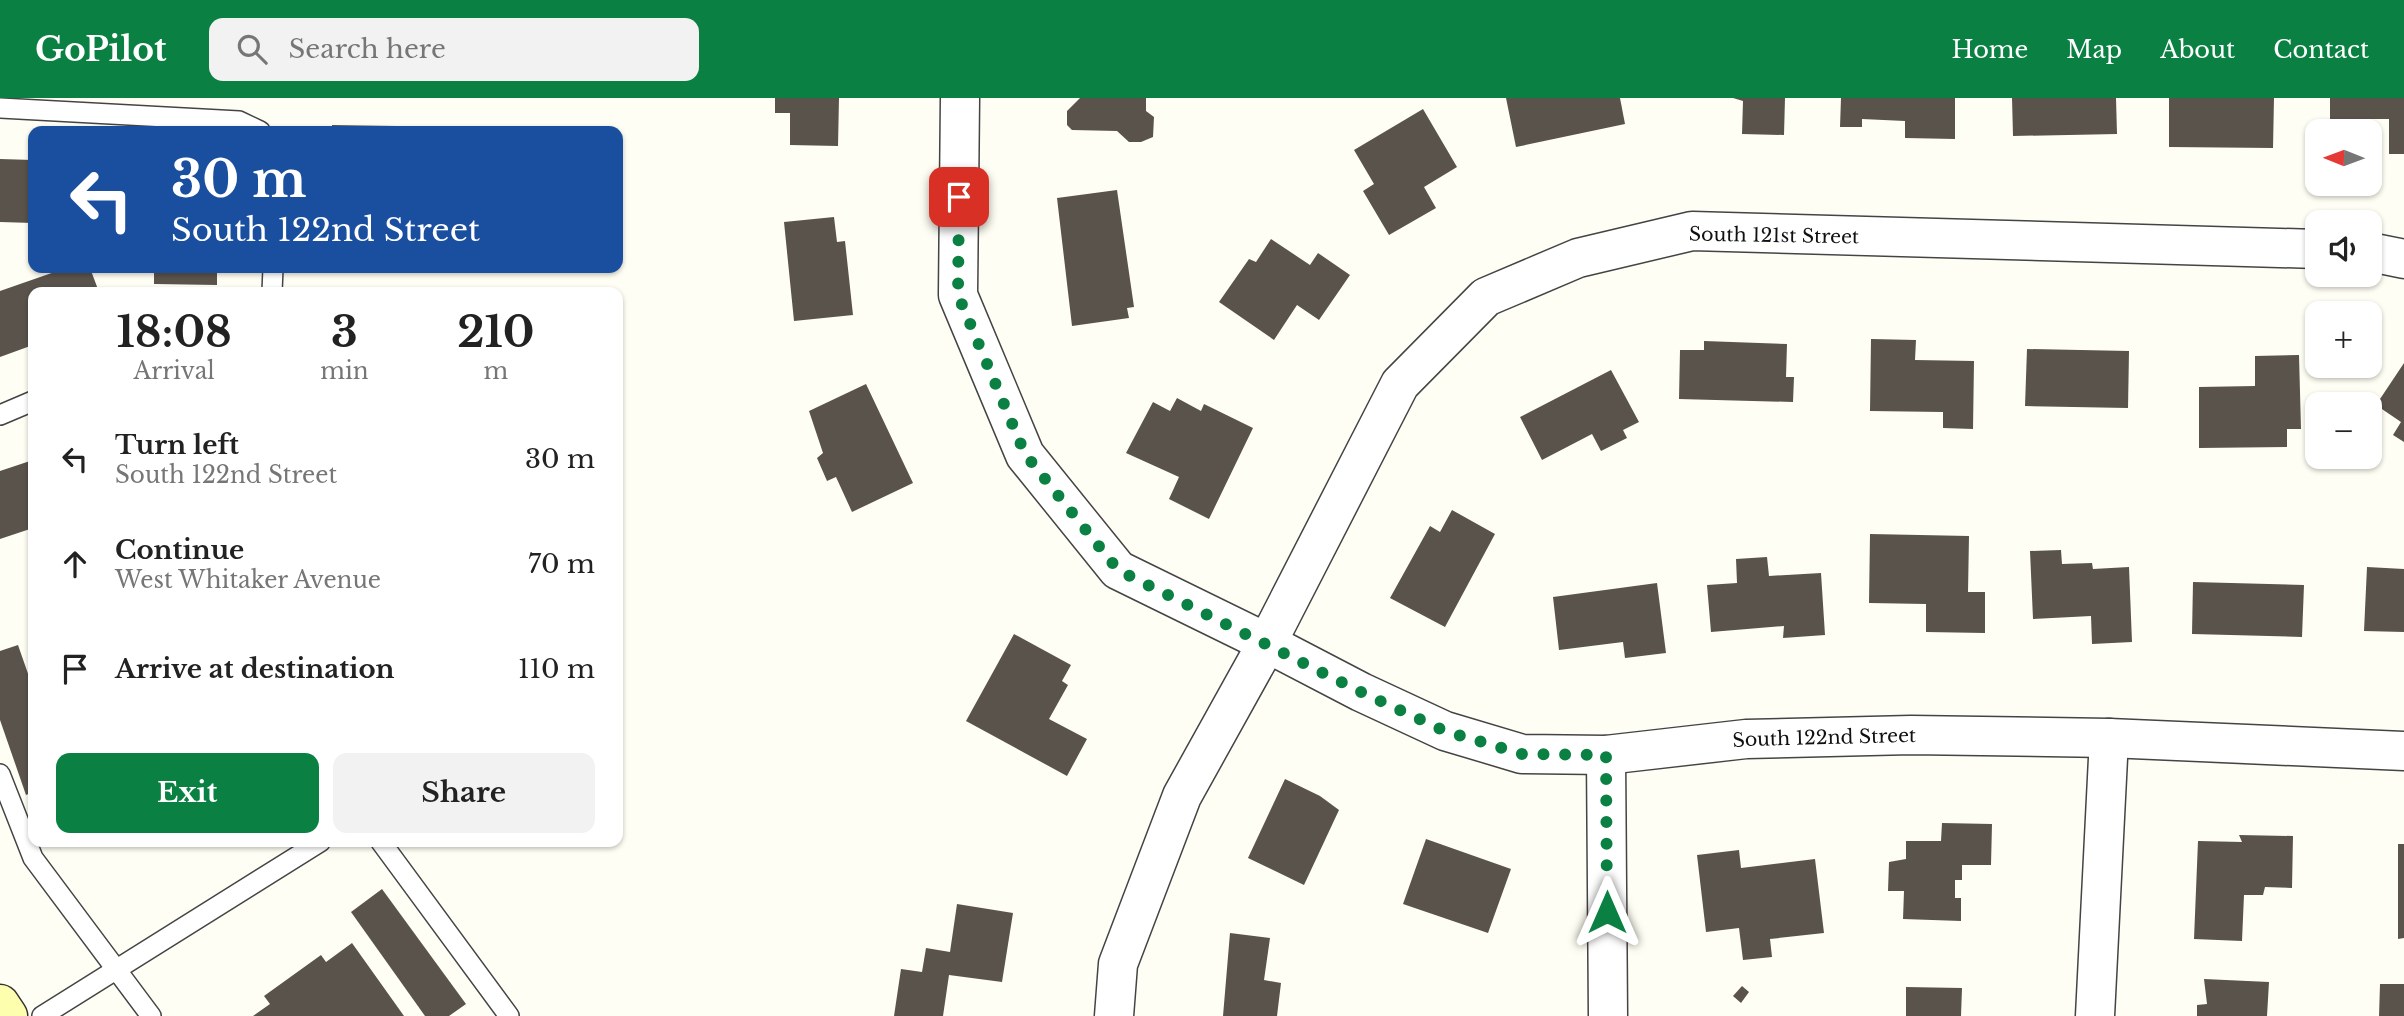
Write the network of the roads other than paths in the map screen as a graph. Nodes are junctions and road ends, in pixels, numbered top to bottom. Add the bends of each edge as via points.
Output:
1 (960, 98) edge
2 (0, 108) edge
3 (250, 126) edge
4 (2305, 249) edge
5 (2382, 254) edge
6 (2404, 259) edge
7 (28, 403) edge
8 (0, 415) edge
9 (1267, 643) junction
10 (2109, 738) junction
11 (2404, 751) edge
12 (1606, 755) junction
13 (0, 774) edge
14 (28, 845) edge
15 (29, 847) edge
16 (312, 847) edge
17 (385, 847) edge
18 (117, 969) junction
19 (0, 1004) edge
20 (8, 1016) edge
21 (42, 1016) edge
22 (151, 1016) edge
23 (509, 1016) edge
24 (1114, 1016) edge
25 (1608, 1016) edge
26 (2095, 1016) edge

1 - 9 street, South 122nd Street via 958,295 1025,454 1118,570
2 - 3 lane via 239,121
4 - 9 street, South 121st Street via 1692,231 1578,258 1486,297 1400,384
5 - 6 street
7 - 8 lane
9 - 12 street, South 122nd Street via 1445,731 1522,754
9 - 24 street, South 121st Street via 1181,796 1118,964
10 - 11 street, South 122nd Street
10 - 12 street, South 122nd Street via 1911,735 1746,739
10 - 26 street
12 - 25 street
13 - 14 lane
15 - 18 lane
16 - 18 lane
17 - 23 lane
18 - 21 lane
18 - 22 lane
19 - 20 main road

